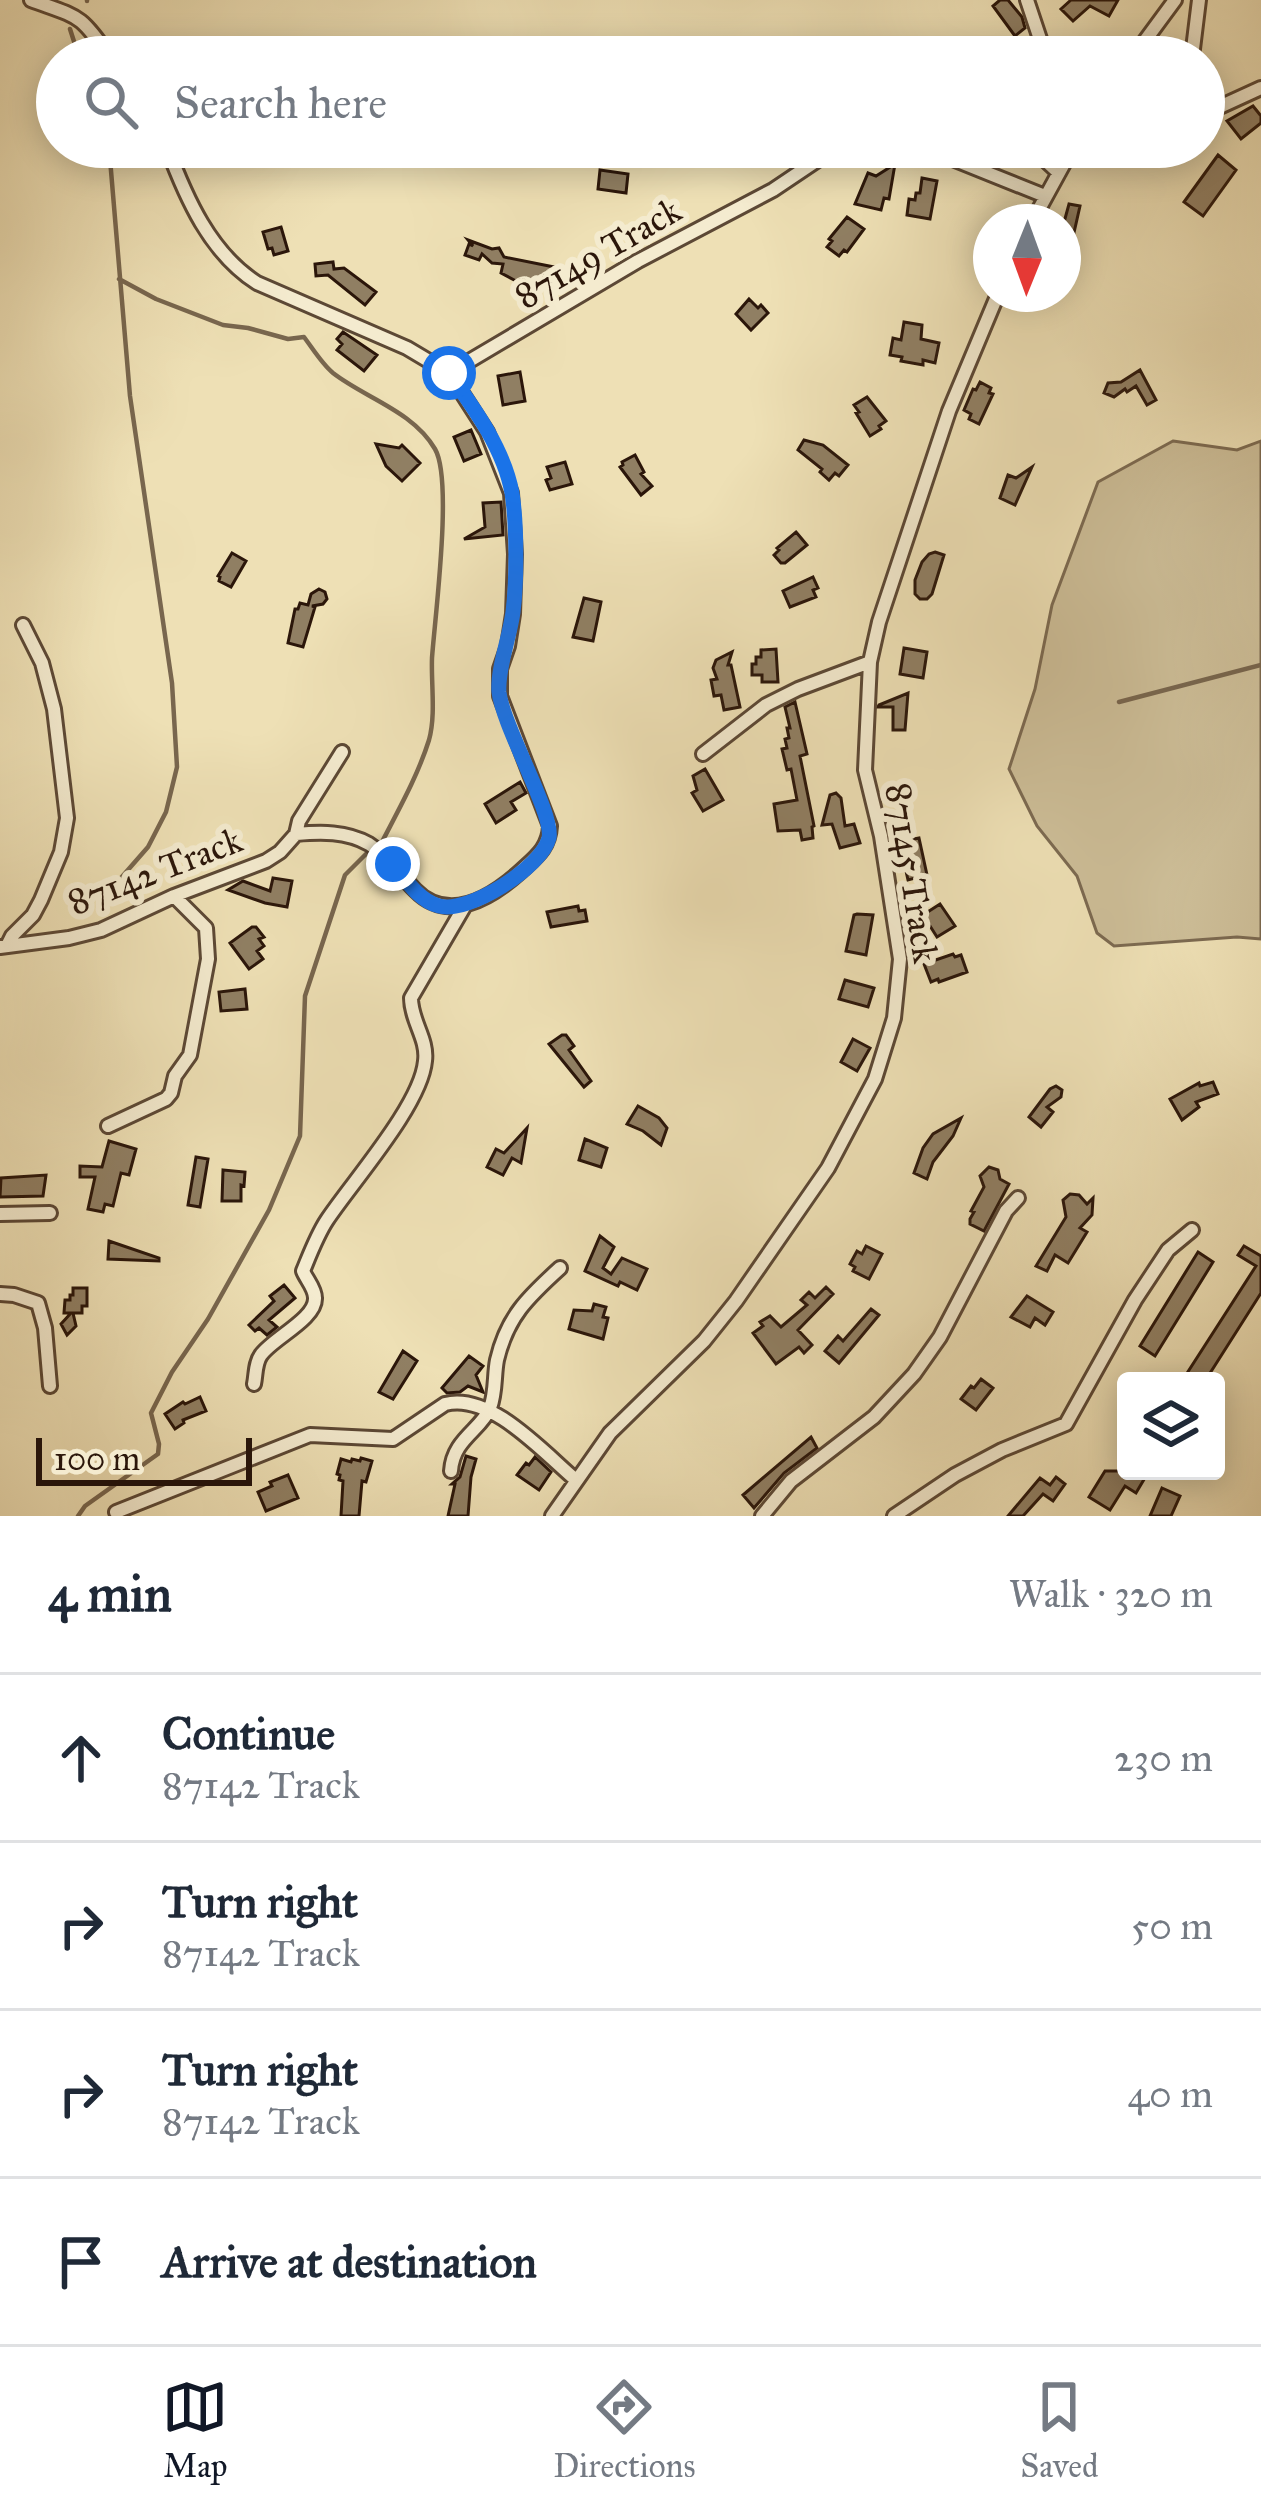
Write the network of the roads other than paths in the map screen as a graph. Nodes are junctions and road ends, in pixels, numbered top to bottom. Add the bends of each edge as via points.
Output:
1 (31, 0) edge
2 (1027, 0) edge
3 (1175, 0) edge
4 (1199, 0) edge
5 (95, 36) edge
6 (1039, 36) edge
7 (1148, 36) edge
8 (1195, 36) edge
9 (1261, 88) edge
10 (1225, 105) edge
11 (175, 168) edge
12 (806, 168) edge
13 (975, 168) edge
14 (1054, 168) edge
15 (1062, 168) edge
16 (1059, 173) junction
17 (1045, 196) junction
18 (1041, 204) edge
19 (991, 312) edge
20 (449, 373) junction
21 (22, 625) dead end
22 (870, 662) junction
23 (342, 752) dead end
24 (703, 754) dead end
25 (296, 834) junction
26 (174, 896) junction
27 (464, 907) junction
28 (3, 946) edge
29 (108, 1126) dead end
30 (1018, 1198) dead end
31 (50, 1213) dead end
32 (0, 1214) edge
33 (1192, 1230) dead end
34 (560, 1268) dead end
35 (0, 1294) edge
36 (254, 1384) dead end
37 (50, 1386) dead end
38 (490, 1410) junction
39 (451, 1471) dead end
40 (576, 1480) junction
41 (116, 1513) dead end
42 (552, 1516) edge
43 (762, 1516) edge
44 (894, 1516) edge

1 - 5 street via 71,13
2 - 6 street
3 - 7 street
4 - 8 street
9 - 10 street
11 - 20 street via 211,239 244,274
12 - 20 street, 87149 Track
13 - 17 street
14 - 16 street
15 - 16 street
16 - 17 street
17 - 18 street
19 - 22 street, 87145 Track via 950,411
20 - 27 street via 487,432 512,493 515,589 500,697 550,826 548,843 512,880
21 - 28 street via 54,709 67,818 49,884
22 - 24 street via 766,705
22 - 40 street, 87145 Track via 867,787 900,959 885,1049 828,1168 736,1301
23 - 25 street
25 - 26 street, 87142 Track via 266,861
25 - 27 street, 87142 Track via 357,838 431,903
26 - 28 street, 87142 Track via 101,930
26 - 29 street via 208,934 190,1055 166,1100
27 - 36 street via 411,998 423,1072 399,1120 322,1227 303,1271 314,1304 260,1356
30 - 43 street via 914,1375
31 - 32 street
33 - 44 street via 1135,1300 1066,1424 970,1467
34 - 38 street via 509,1327
35 - 37 street via 38,1304
38 - 39 street
38 - 40 street
38 - 41 street via 445,1404 390,1439 310,1435
40 - 42 street, 87145 Track

